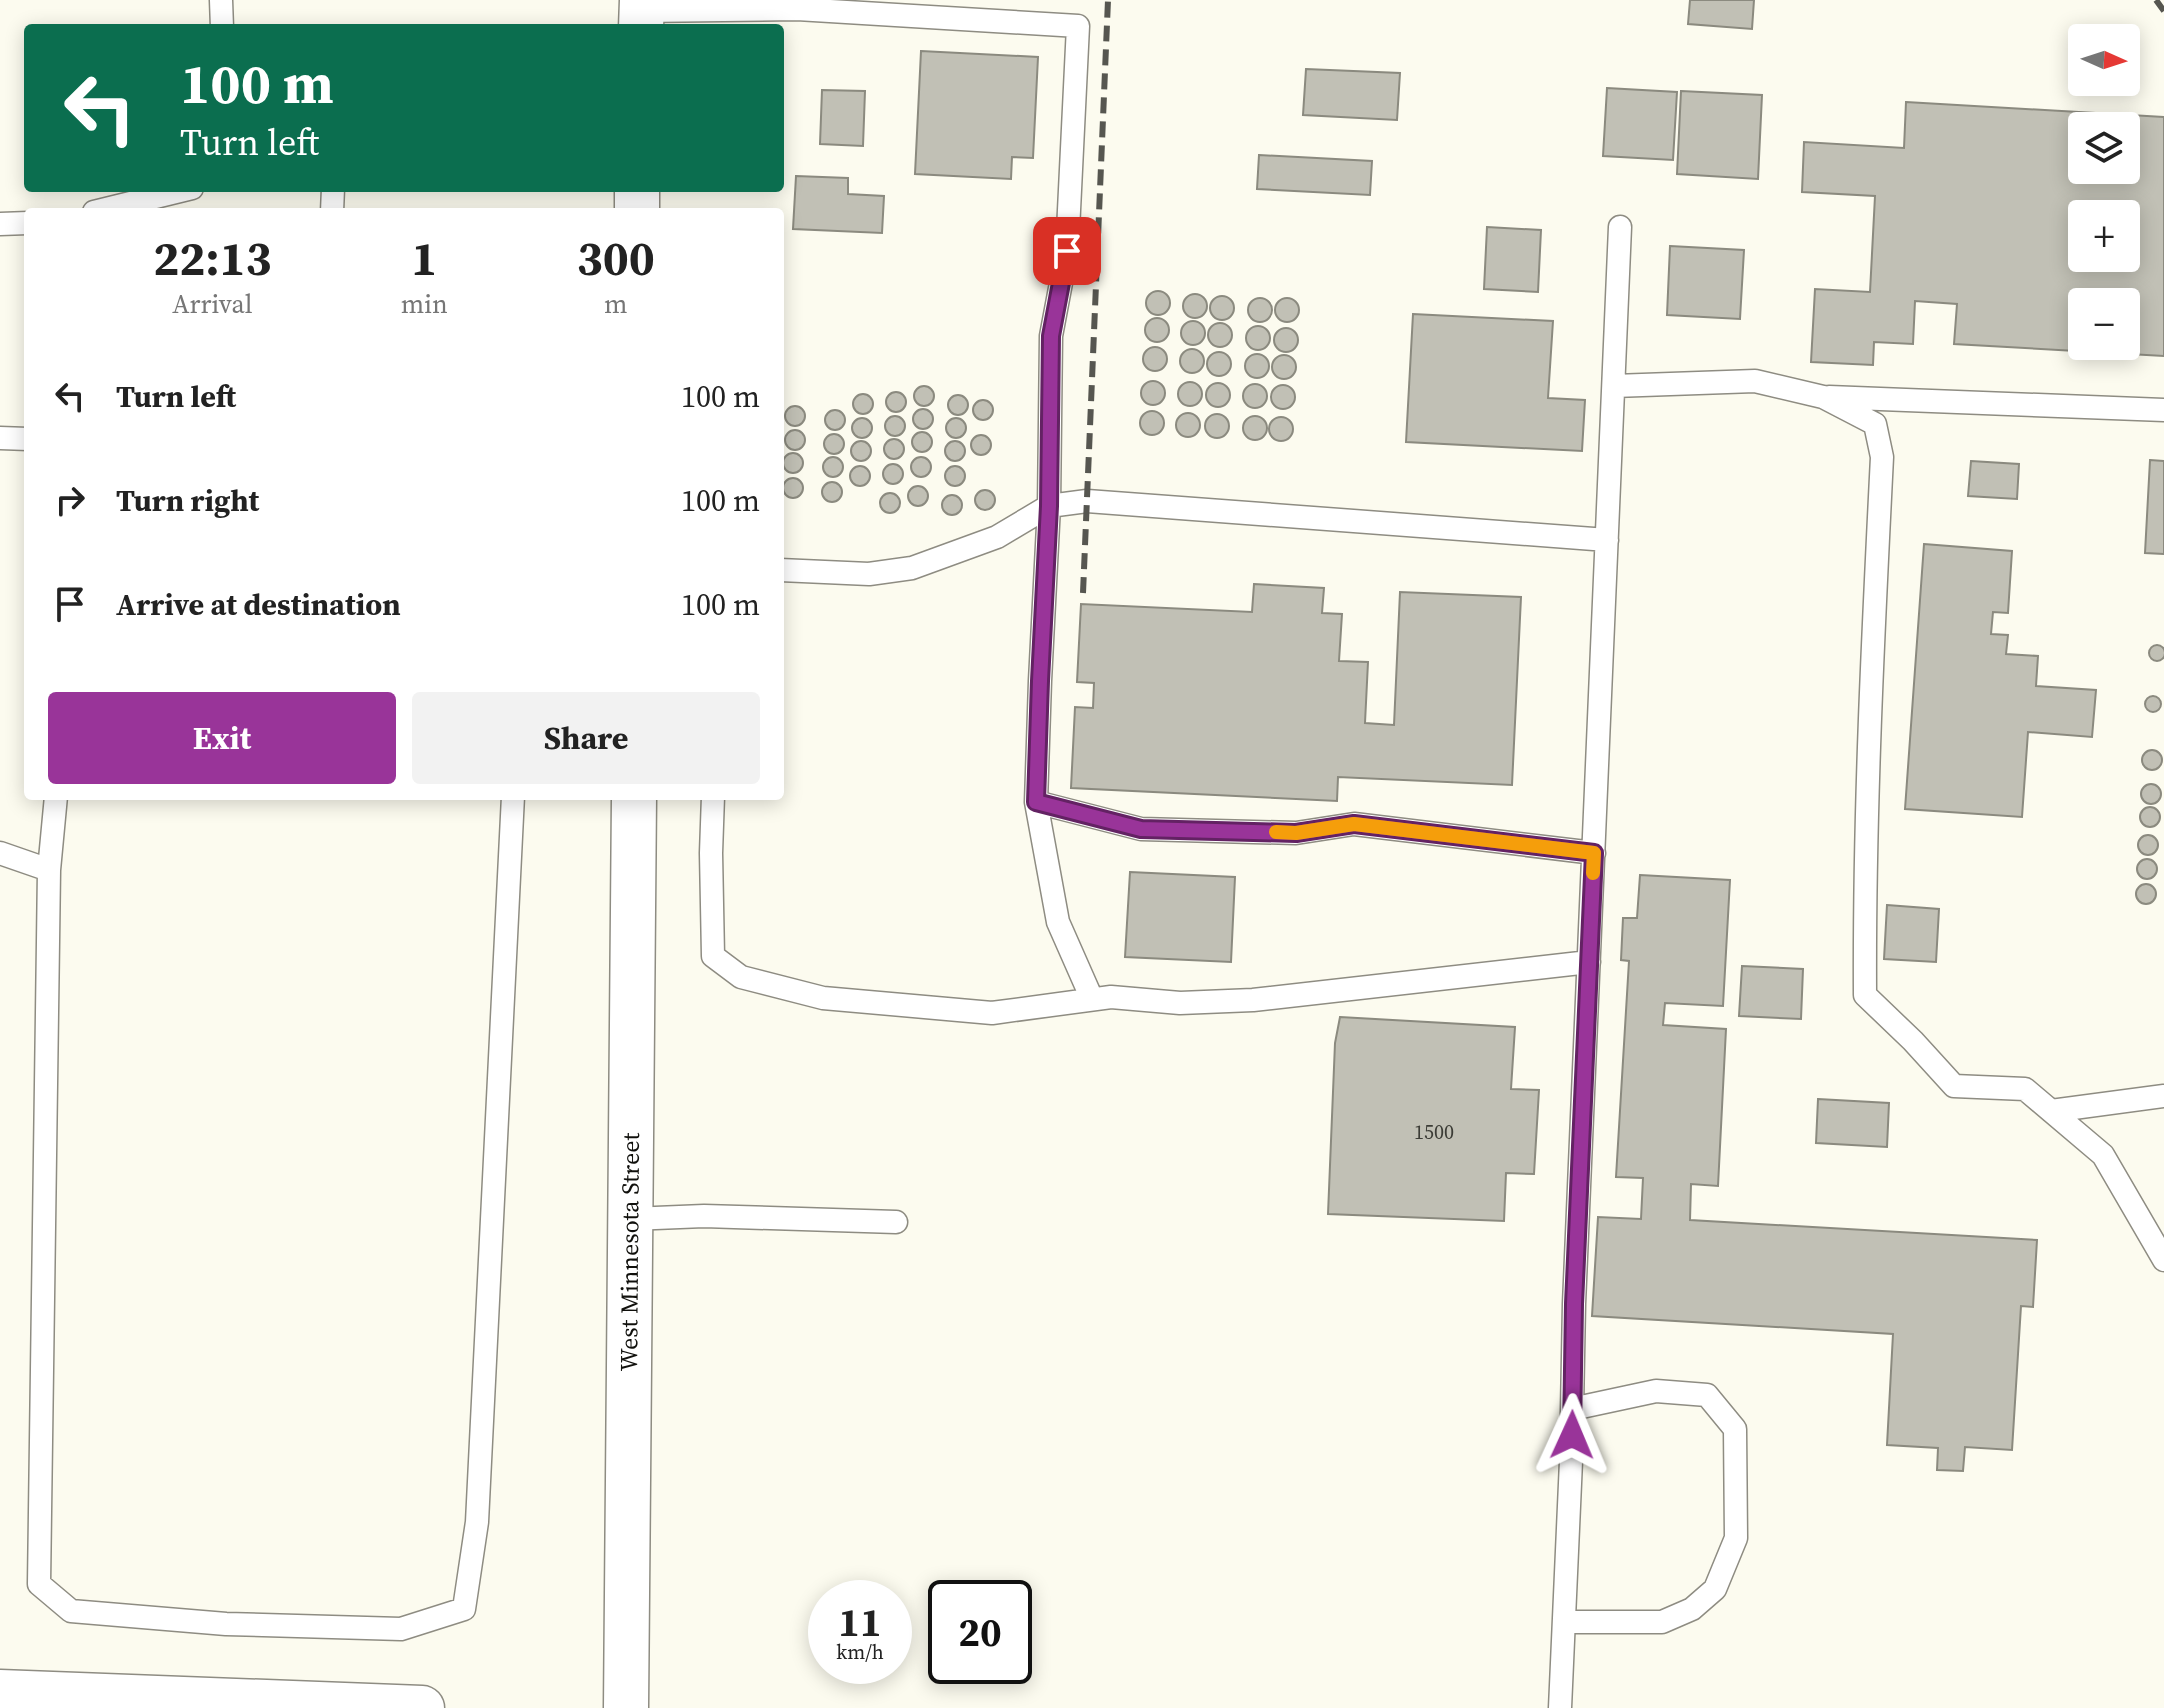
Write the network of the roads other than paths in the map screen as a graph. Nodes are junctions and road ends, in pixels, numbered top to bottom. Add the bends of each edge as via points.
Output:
1 (221, 0) edge
2 (642, 13) edge
3 (222, 24) edge
4 (176, 192) edge
5 (110, 208) edge
6 (24, 223) edge
7 (0, 224) edge
8 (1620, 227) dead end
9 (1614, 386) junction
10 (1823, 397) junction
11 (2164, 410) edge
12 (0, 438) edge
13 (24, 439) edge
14 (1049, 506) junction
15 (1607, 540) junction
16 (784, 570) edge
17 (56, 800) edge
18 (513, 800) edge
19 (634, 800) edge
20 (713, 800) edge
21 (1036, 802) junction
22 (0, 853) edge
23 (1594, 853) junction
24 (49, 870) junction
25 (1589, 962) junction
26 (1092, 999) junction
27 (2164, 1096) edge
28 (2051, 1111) junction
29 (631, 1219) junction
30 (896, 1222) dead end
31 (2164, 1260) edge
32 (1572, 1409) junction
33 (1564, 1622) junction
34 (0, 1692) edge
35 (422, 1708) edge
36 (626, 1708) edge
37 (1560, 1708) edge

1 - 3 lane
2 - 14 lane via 797,9 1078,26 1067,251 1051,336
4 - 5 lane
6 - 7 lane
8 - 9 lane
9 - 10 lane via 1755,381
9 - 15 lane
10 - 11 lane
10 - 28 lane via 1875,424 1882,457 1870,693 1865,995 1954,1086 2025,1089
12 - 13 lane
14 - 15 lane via 1087,501
14 - 16 lane via 997,537 912,568 869,574
14 - 21 lane
15 - 23 lane
17 - 24 lane
18 - 24 lane via 477,1522 464,1609 401,1629 226,1624 71,1611 39,1584
19 - 29 street, West Minnesota Street
20 - 26 lane via 713,956 741,977 823,998 992,1013
21 - 23 lane via 1141,829 1296,833 1354,824
21 - 26 lane via 1058,922
22 - 24 lane
23 - 25 lane
25 - 26 lane via 1253,1000
25 - 32 lane
27 - 28 lane
28 - 31 lane via 2103,1155
29 - 30 lane
29 - 36 street, West Minnesota Street
32 - 33 lane
32 - 33 lane via 1656,1391 1707,1395 1735,1429 1736,1538 1715,1589 1692,1609 1662,1622
33 - 37 lane
34 - 35 street

